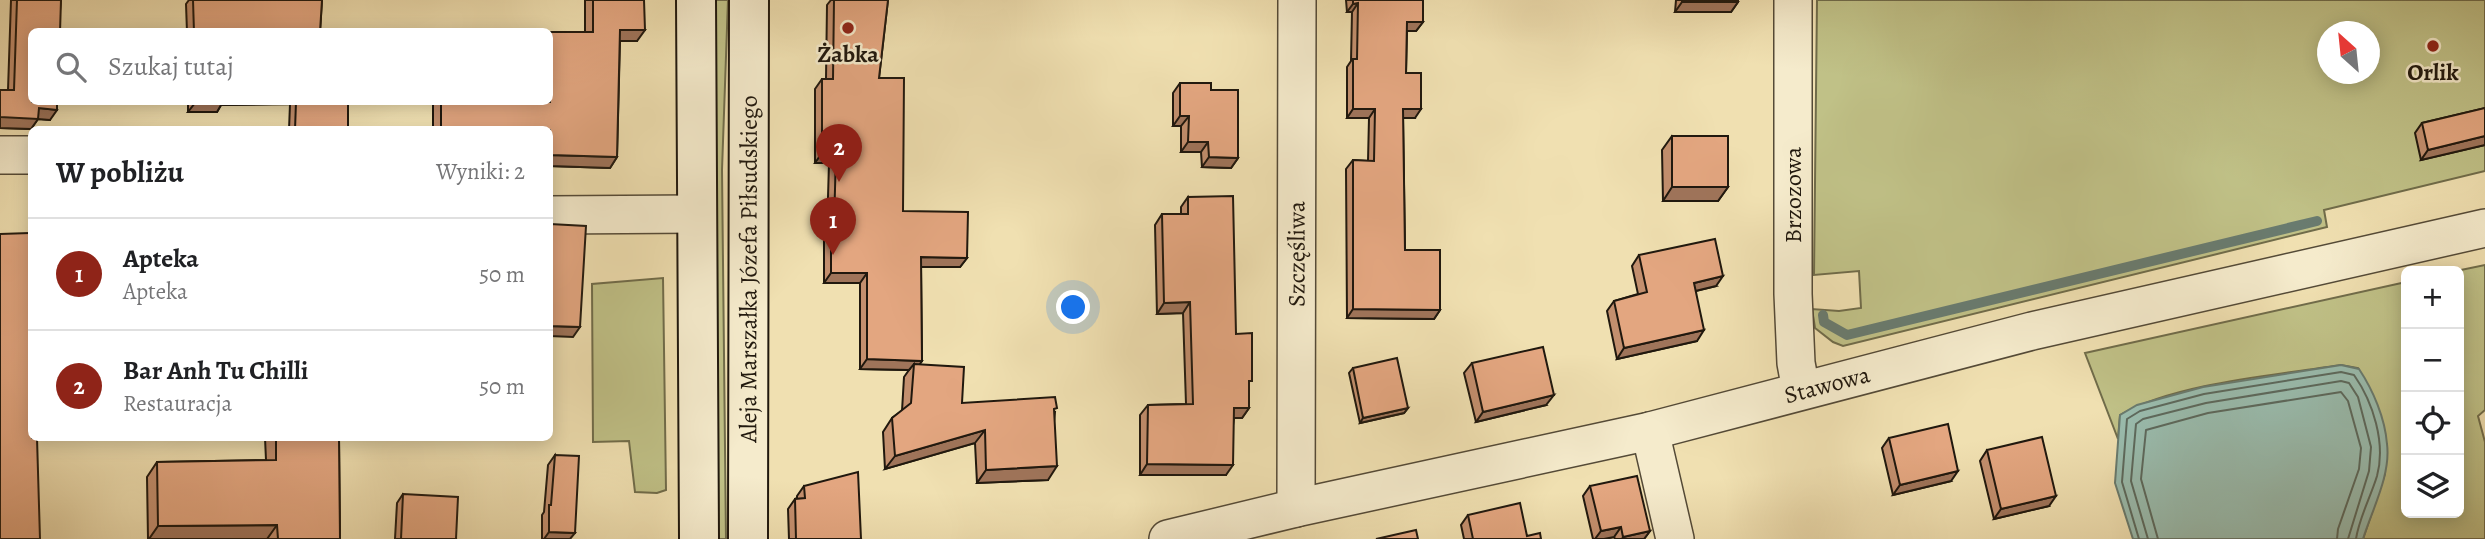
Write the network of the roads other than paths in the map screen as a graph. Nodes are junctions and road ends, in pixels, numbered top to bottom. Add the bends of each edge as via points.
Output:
1 (696, 0) edge
2 (749, 0) edge
3 (1297, 0) edge
4 (1793, 0) edge
5 (0, 155) edge
6 (28, 155) edge
7 (697, 214) junction
8 (553, 215) edge
9 (2485, 228) edge
10 (1801, 390) junction
11 (1650, 431) junction
12 (1296, 508) junction
13 (699, 539) edge
14 (748, 539) edge
15 (1168, 539) edge
16 (1675, 539) edge

1 - 7 main road, Aleja Marszałka Józefa Piłsudskiego
2 - 14 main road, Aleja Marszałka Józefa Piłsudskiego
3 - 12 street, Szczęśliwa
4 - 10 street, Brzozowa via 1793,294
5 - 6 street
7 - 8 street
7 - 13 main road, Aleja Marszałka Józefa Piłsudskiego
9 - 10 street, Stawowa via 2045,328
10 - 11 street, Stawowa
11 - 12 street, Stawowa
11 - 16 street
12 - 15 street, Stawowa

